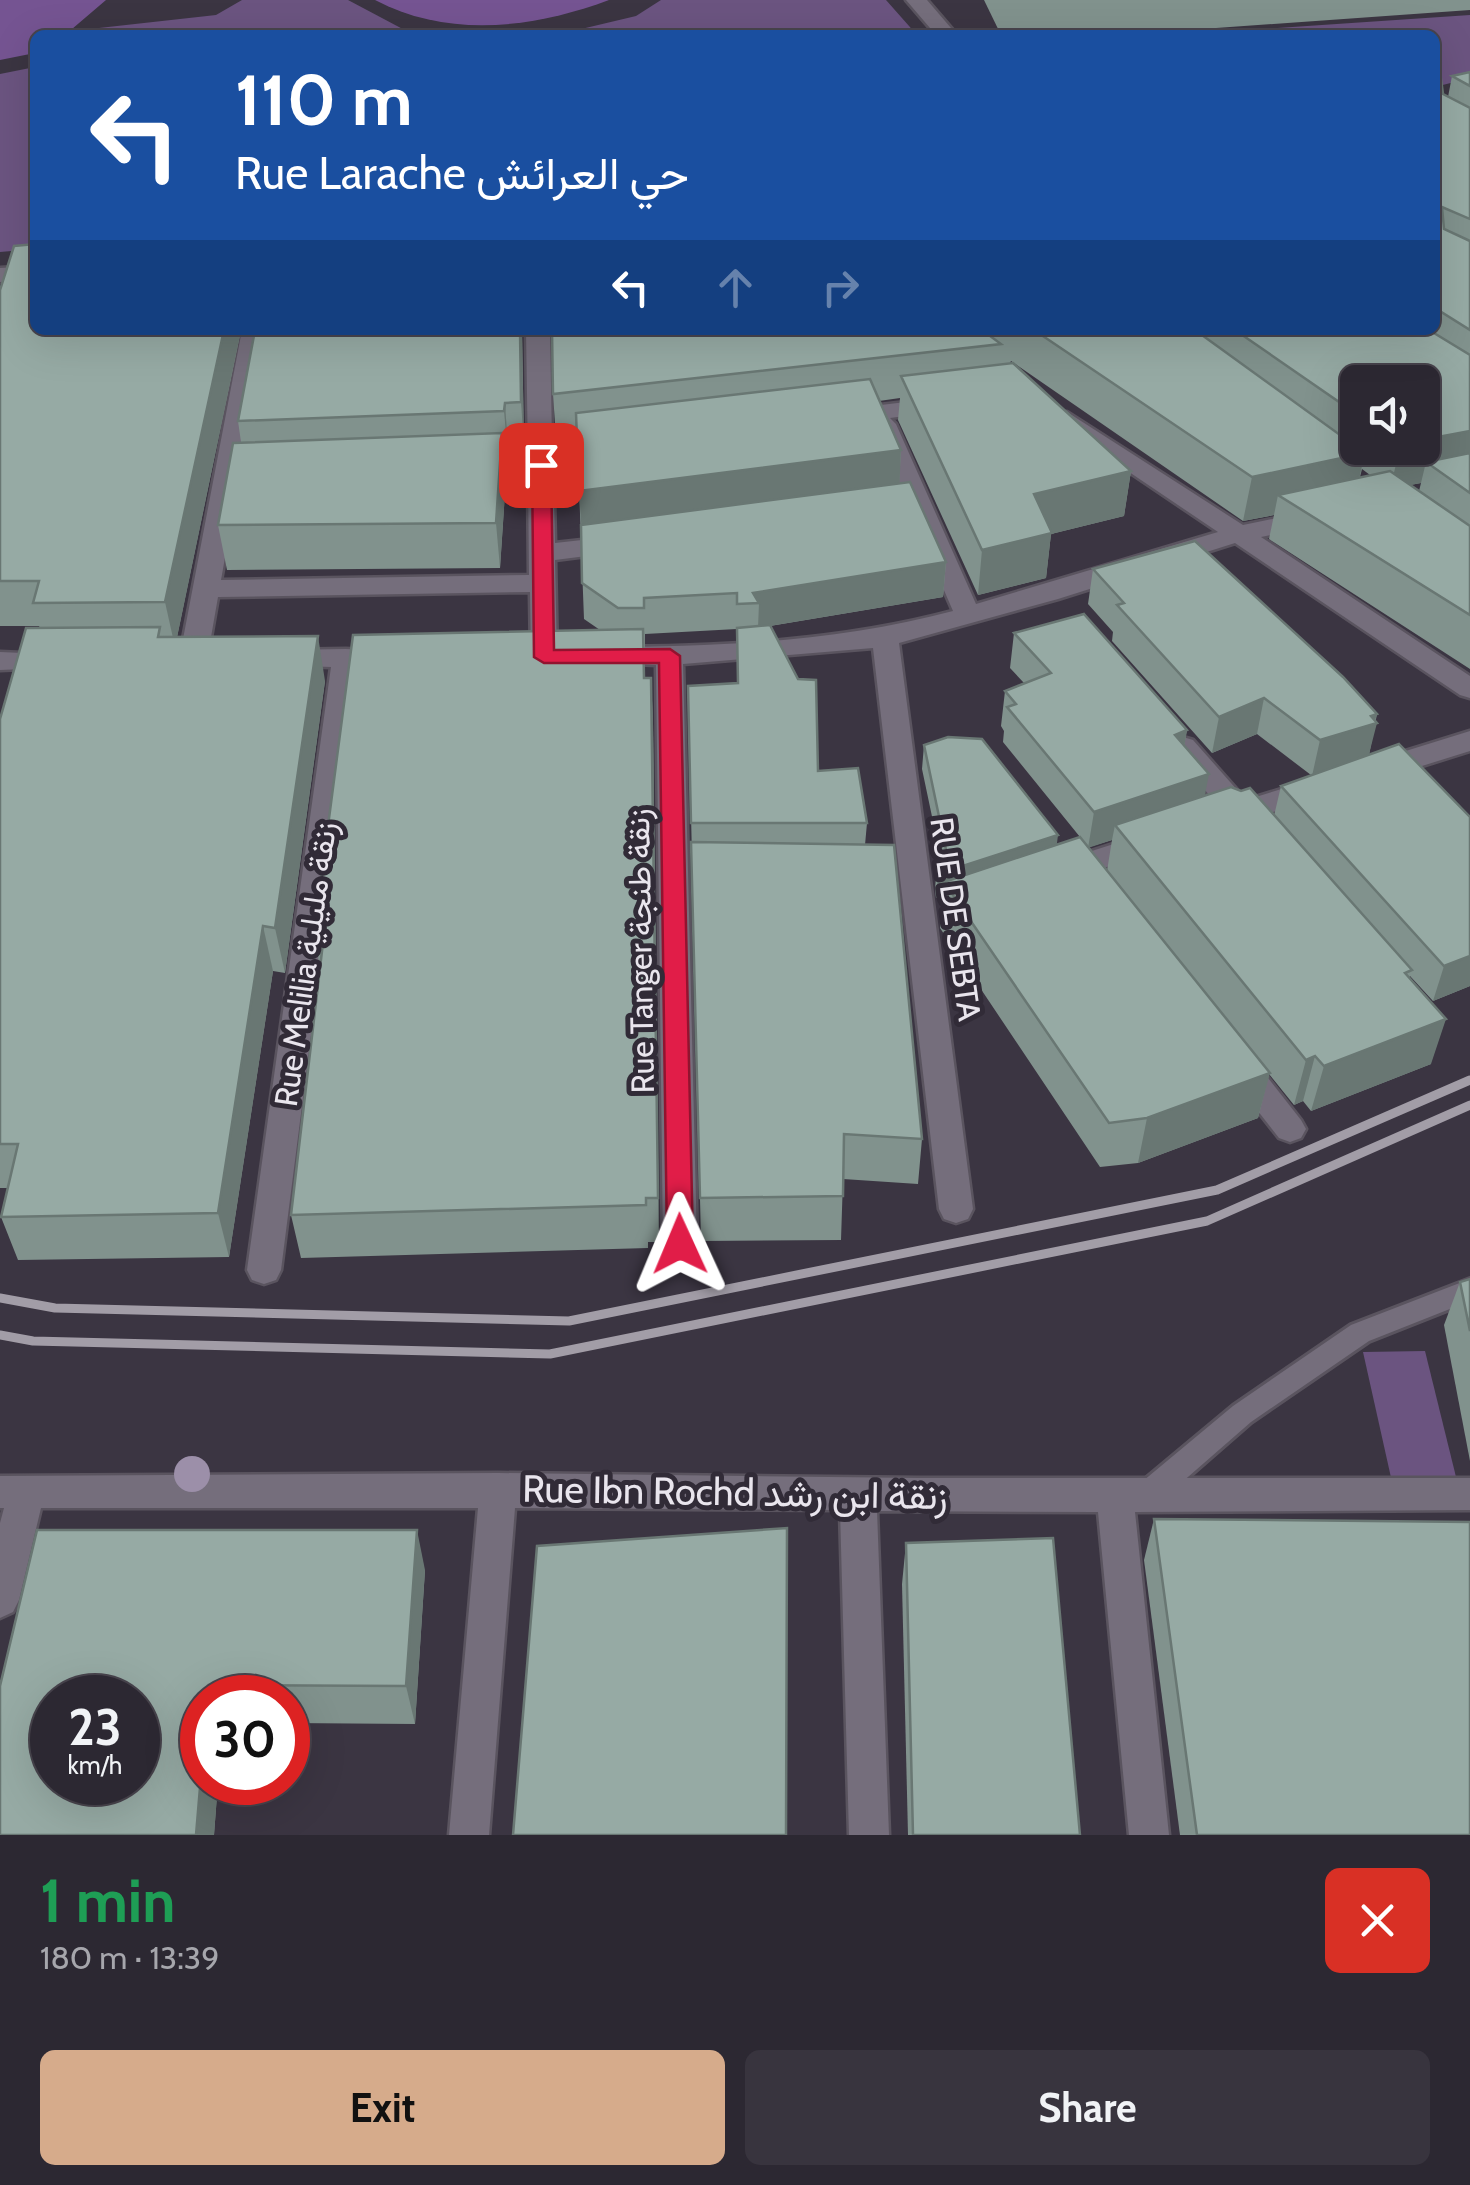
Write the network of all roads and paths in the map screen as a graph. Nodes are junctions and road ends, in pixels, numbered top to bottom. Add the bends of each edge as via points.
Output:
1 (916, 0) edge
2 (943, 30) edge
3 (16, 274) edge
4 (4, 300) edge
5 (253, 335) edge
6 (538, 335) edge
7 (973, 401) edge
8 (1046, 405) edge
9 (879, 412) junction
10 (822, 418) edge
11 (635, 440) edge
12 (541, 458) junction
13 (442, 469) edge
14 (920, 504) junction
15 (884, 509) edge
16 (1330, 514) edge
17 (1236, 536) junction
18 (648, 541) edge
19 (542, 552) junction
20 (543, 583) junction
21 (208, 589) junction
22 (1049, 593) junction
23 (968, 616) junction
24 (1074, 622) edge
25 (884, 638) junction
26 (670, 656) junction
27 (346, 658) junction
28 (406, 658) edge
29 (250, 659) edge
30 (77, 660) edge
31 (193, 660) edge
32 (9, 661) edge
33 (1470, 690) edge
34 (9, 696) edge
35 (1164, 725) edge
36 (1470, 742) edge
37 (934, 748) edge
38 (898, 749) junction
39 (1240, 812) junction
40 (1205, 824) edge
41 (1170, 836) edge
42 (1059, 837) edge
43 (1266, 841) edge
44 (1081, 864) junction
45 (1028, 882) edge
46 (1106, 896) edge
47 (1216, 1036) edge
48 (1290, 1129) dead end
49 (956, 1209) dead end
50 (680, 1244) dead end
51 (264, 1270) dead end
52 (1470, 1290) edge
53 (498, 1489) junction
54 (13, 1492) edge
55 (858, 1494) junction
56 (1470, 1494) edge
57 (1130, 1498) junction
58 (0, 1600) edge
59 (469, 1835) edge
60 (869, 1835) edge
61 (1149, 1835) edge

1 - 2 street
3 - 4 street
5 - 21 street via 236,476
6 - 12 street
7 - 9 street
8 - 17 street
9 - 10 street
9 - 14 street
11 - 12 street
12 - 13 street
12 - 19 street
14 - 15 street
14 - 23 street
16 - 17 street
17 - 22 street
17 - 33 street
18 - 19 street
19 - 20 street
20 - 21 street
20 - 26 street via 553,657
21 - 31 street
22 - 23 street
22 - 24 street
23 - 25 street
25 - 26 street
25 - 38 street, RUE DE SEBTA
26 - 50 street, Rue Tanger زنقة طنجة via 684,872
27 - 28 street
27 - 29 street
27 - 51 street, Rue Melilia زنقة مليلية
30 - 32 street
32 - 34 street
35 - 39 street
36 - 39 street
37 - 38 street
38 - 49 street, RUE DE SEBTA via 904,873 931,915
39 - 40 street
39 - 43 street
41 - 44 street
42 - 44 street
44 - 45 street
44 - 46 street
47 - 48 street
52 - 57 lane via 1360,1332
53 - 54 street, Rue Ibn Rochd زنقة ابن رشد
53 - 55 street, Rue Ibn Rochd زنقة ابن رشد
53 - 59 street
54 - 58 street
55 - 57 street, Rue Ibn Rochd زنقة ابن رشد
55 - 60 street
56 - 57 street, Rue Ibn Rochd زنقة ابن رشد
57 - 61 street

